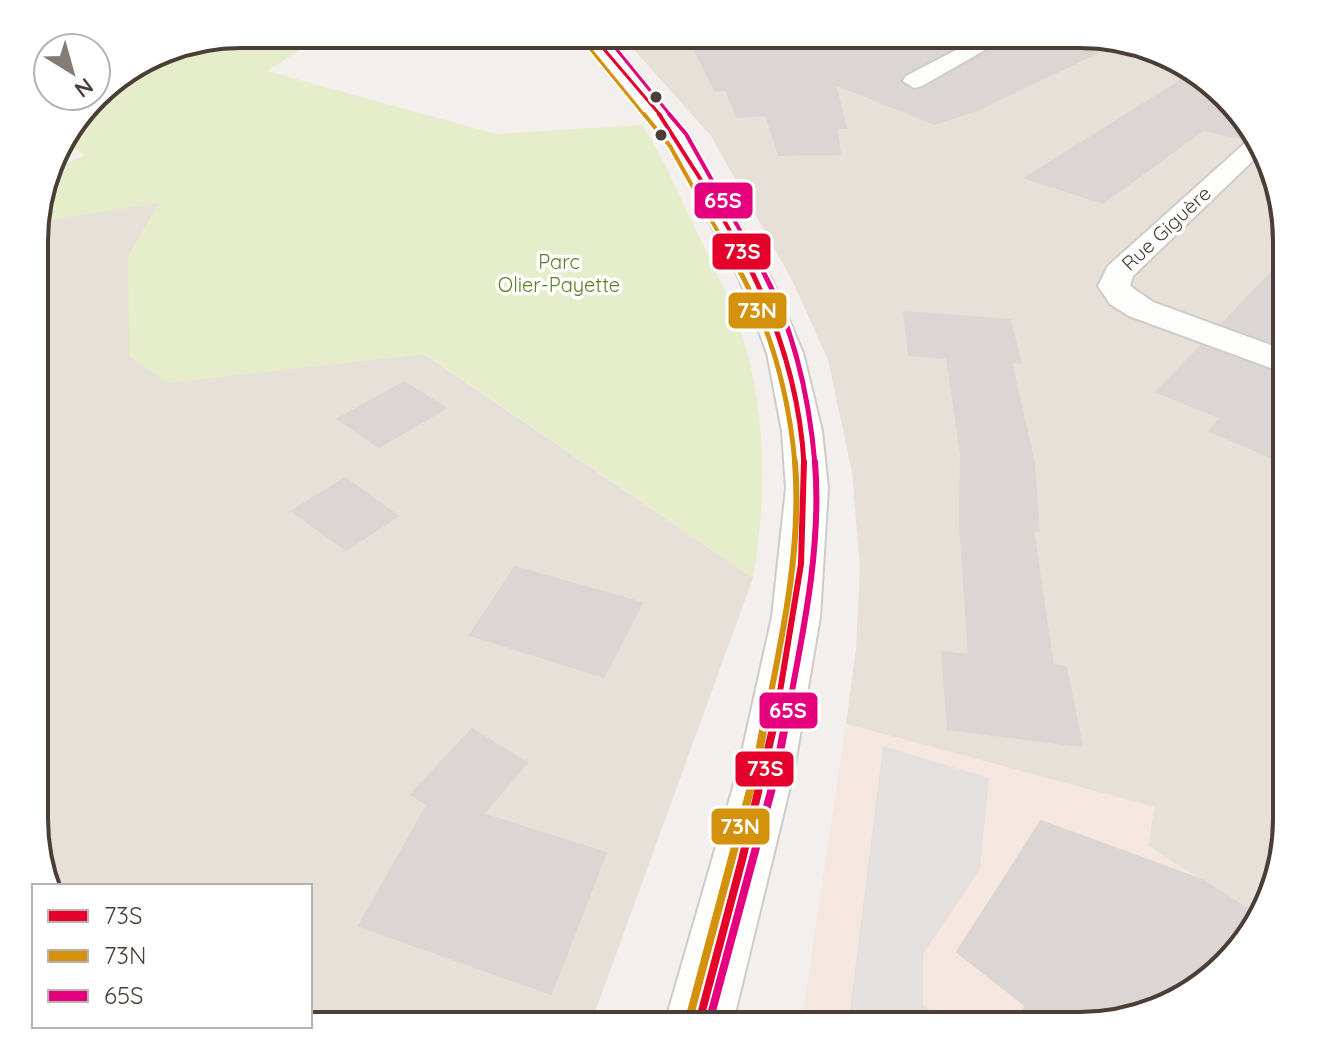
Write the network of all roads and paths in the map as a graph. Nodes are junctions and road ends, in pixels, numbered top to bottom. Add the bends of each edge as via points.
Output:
1 (602, 48) edge
2 (976, 48) edge
3 (914, 81) dead end
4 (1250, 150) edge
5 (1273, 358) edge
6 (702, 1012) edge

1 - 6 street via 678,140 756,280 785,353 802,431 807,501 796,617 766,770
2 - 3 street
4 - 5 street, Rue Giguère via 1119,273 1114,286 1141,309

